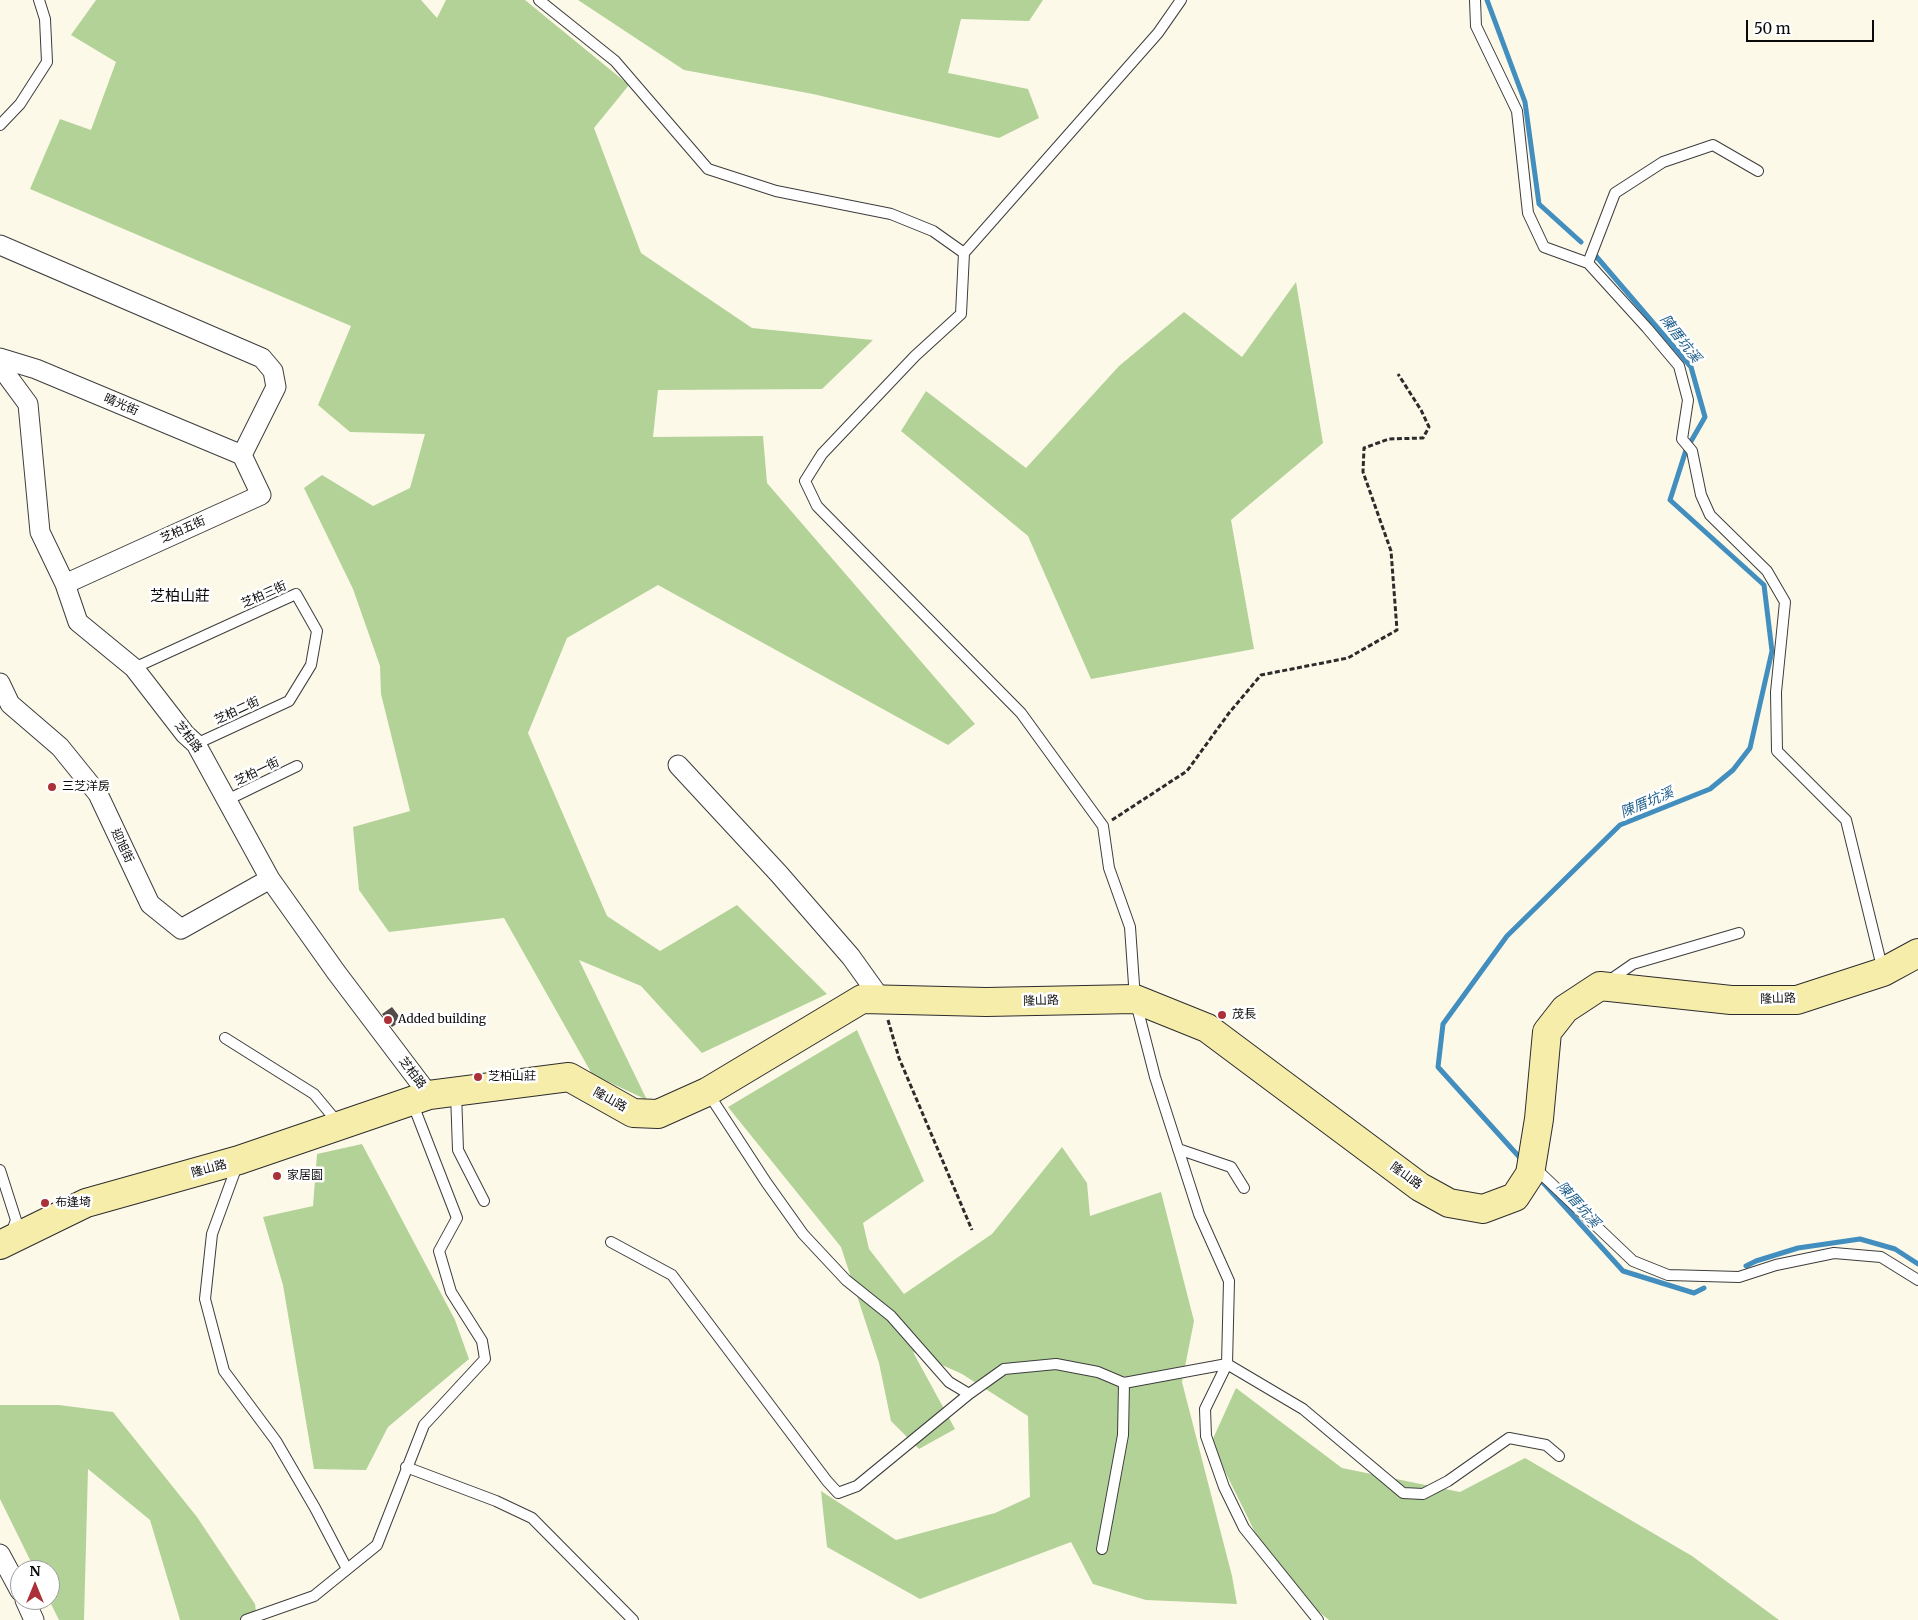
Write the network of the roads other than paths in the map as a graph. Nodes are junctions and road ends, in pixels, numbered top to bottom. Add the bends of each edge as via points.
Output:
1 (39, 0) edge
2 (539, 0) edge
3 (1181, 0) edge
4 (1475, 0) edge
5 (0, 125) edge
6 (1758, 171) dead end
7 (0, 245) edge
8 (964, 253) junction
9 (1588, 263) junction
10 (0, 358) edge
11 (0, 366) edge
12 (242, 455) junction
13 (65, 584) junction
14 (134, 668) junction
15 (0, 684) edge
16 (289, 701) joint
17 (196, 744) junction
18 (678, 765) dead end
19 (298, 766) dead end
20 (227, 800) junction
21 (270, 880) junction
22 (1739, 933) dead end
23 (1918, 953) edge
24 (1883, 972) junction
25 (1600, 986) junction
26 (882, 999) junction
27 (1135, 999) junction
28 (225, 1038) dead end
29 (456, 1092) junction
30 (707, 1092) junction
31 (420, 1098) junction
32 (340, 1126) junction
33 (1178, 1149) junction
34 (239, 1160) junction
35 (1531, 1168) junction
36 (0, 1170) edge
37 (1244, 1188) dead end
38 (484, 1201) dead end
39 (611, 1242) dead end
40 (3, 1246) edge
41 (1918, 1280) edge
42 (1227, 1364) junction
43 (1124, 1384) junction
44 (969, 1394) junction
45 (1559, 1456) dead end
46 (406, 1467) junction
47 (1102, 1549) dead end
48 (0, 1554) edge
49 (347, 1569) junction
50 (10, 1572) edge
51 (246, 1620) edge
52 (633, 1620) edge
53 (1318, 1620) edge

1 - 5 lane via 45,19 47,62 20,104
2 - 8 lane via 615,61 708,168 776,191 890,214 933,231
3 - 8 lane via 1158,34
4 - 9 lane via 1476,26 1517,111 1528,213 1544,247
6 - 9 lane via 1713,145 1663,162 1615,193
7 - 12 street via 262,358 274,371 276,387
8 - 27 lane via 961,314 915,356 822,454 805,481 817,506 1021,713 1104,826 1109,868 1130,927
9 - 24 lane via 1679,366 1688,400 1682,439 1692,451 1701,495 1710,515 1767,571 1784,602 1776,692 1776,751 1846,820
10 - 12 street, 晴光街 via 36,369
11 - 13 street, 芝柏路 via 28,404 40,532
12 - 13 street, 芝柏五街 via 261,495
13 - 14 street, 芝柏路 via 78,622
14 - 16 lane, 芝柏三街 via 296,594 317,631 311,665
14 - 17 street, 芝柏路
15 - 21 street, 迎旭街 via 10,704 60,747 98,794 150,904 181,929
16 - 17 lane, 芝柏二街
17 - 20 street, 芝柏路
18 - 26 street via 779,874
19 - 20 lane, 芝柏一街
20 - 21 street, 芝柏路
21 - 31 street, 芝柏路
22 - 25 lane via 1633,964
23 - 24 street, 隆山路
24 - 25 street, 隆山路 via 1797,1000 1731,1000
25 - 35 street, 隆山路 via 1565,1009 1546,1032 1539,1119
26 - 27 street, 隆山路 via 986,1002
26 - 30 street, 隆山路 via 862,999
27 - 33 lane via 1154,1077
27 - 35 street, 隆山路 via 1207,1028 1420,1187 1449,1203 1482,1209 1514,1197
28 - 32 lane via 314,1094
29 - 30 street, 隆山路 via 569,1077 633,1113 658,1114
29 - 31 street, 隆山路
29 - 38 lane via 458,1150
30 - 44 lane via 802,1234 846,1280 891,1316 949,1382
31 - 32 street, 隆山路
31 - 46 lane via 457,1218 439,1252 451,1292 482,1341 485,1359 424,1425
32 - 34 street, 隆山路
33 - 37 lane via 1232,1168
33 - 42 lane via 1199,1214 1229,1281
34 - 40 street, 隆山路 via 86,1203
34 - 49 lane via 212,1234 205,1299 224,1371 276,1441
35 - 41 lane via 1633,1261 1668,1275 1739,1277 1776,1265 1834,1253 1881,1257
36 - 40 lane via 16,1220
39 - 44 lane via 672,1275 838,1493 857,1486
42 - 43 lane
42 - 45 lane via 1304,1409 1402,1493 1424,1494 1509,1438 1546,1445
42 - 53 lane via 1205,1409 1206,1436 1215,1462 1244,1528
43 - 44 lane via 1098,1372 1056,1364 1004,1369
43 - 47 lane via 1123,1435
46 - 49 lane via 377,1545
46 - 52 lane via 532,1518
48 - 50 street
49 - 51 lane via 314,1596

